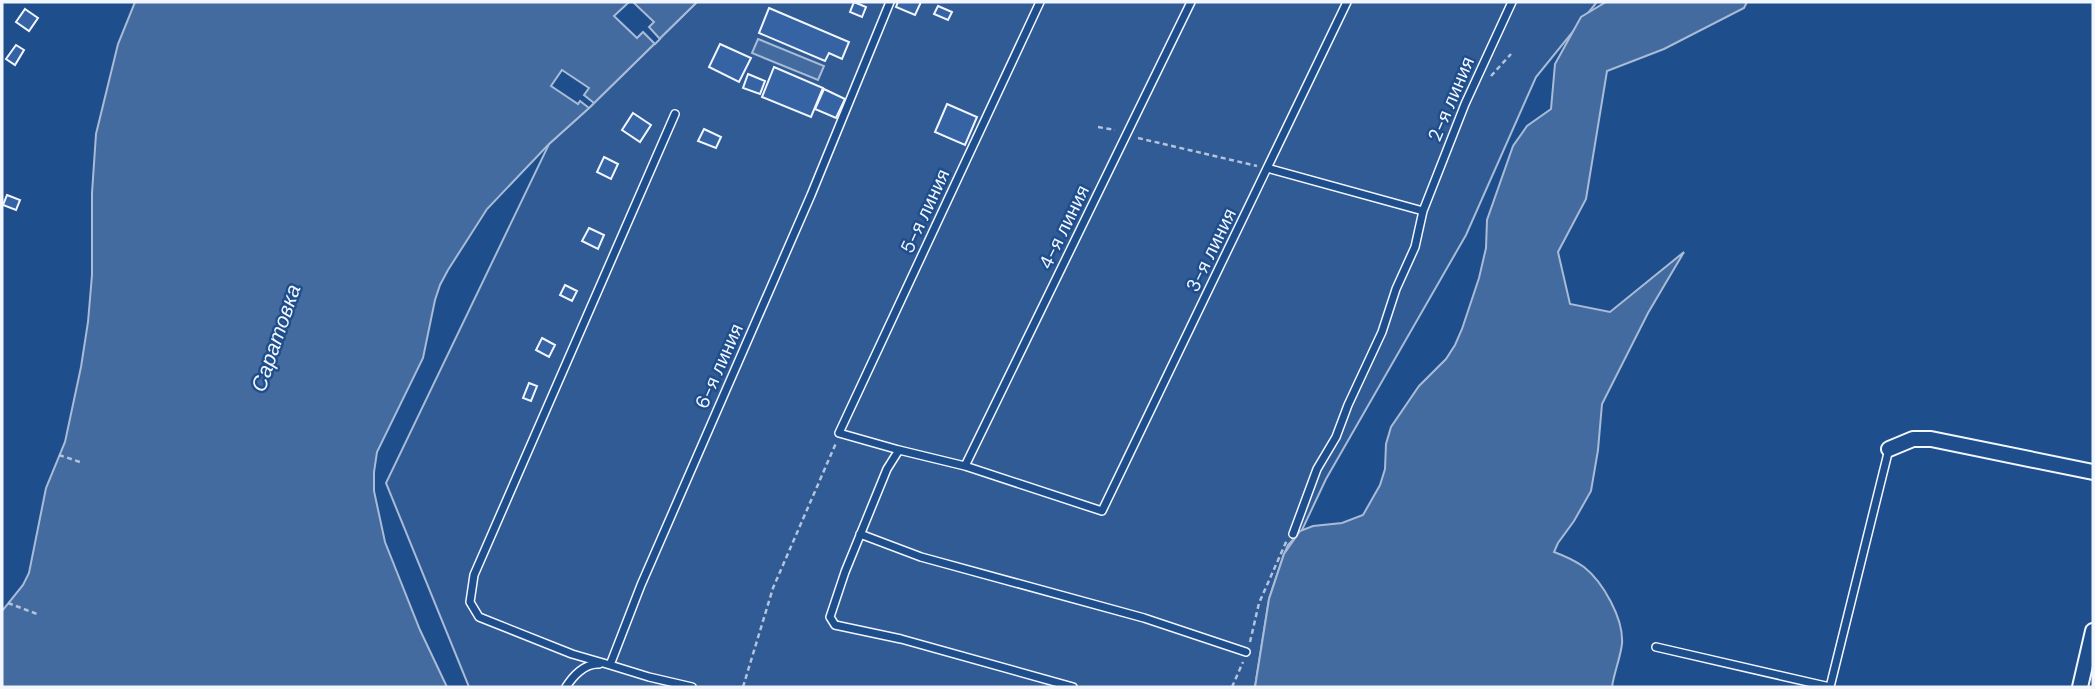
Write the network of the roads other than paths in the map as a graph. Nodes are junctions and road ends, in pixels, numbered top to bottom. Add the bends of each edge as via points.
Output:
1 (890, 2) edge
2 (1040, 2) edge
3 (1191, 2) edge
4 (1347, 2) edge
5 (1512, 2) edge
6 (675, 114) dead end
7 (1268, 168) junction
8 (1423, 211) junction
9 (1889, 449) joint
10 (899, 450) junction
11 (965, 466) junction
12 (2093, 472) edge
13 (860, 534) junction
14 (1293, 534) road end
15 (2093, 631) edge
16 (1656, 647) dead end
17 (1246, 653) road end
18 (610, 665) junction
19 (566, 687) edge
20 (692, 687) edge
21 (1073, 687) edge
22 (1830, 687) edge
23 (2080, 687) edge

1 - 18 lane, 6-я линия
2 - 10 lane, 5-я линия via 839,433
3 - 11 lane, 4-я линия
4 - 7 lane, 3-я линия
5 - 8 lane, 2-я линия
6 - 18 lane via 474,575 470,603 479,617
7 - 8 lane
7 - 11 lane, 3-я линия via 1102,511
8 - 14 lane, 2-я линия via 1415,247 1382,332 1317,469
9 - 12 street via 1913,439 1931,439
9 - 22 lane
10 - 11 lane
10 - 13 lane
13 - 17 lane via 921,557 1144,618
13 - 21 lane via 830,617 835,625
15 - 23 street
16 - 22 lane
18 - 19 lane via 593,664
18 - 20 lane

